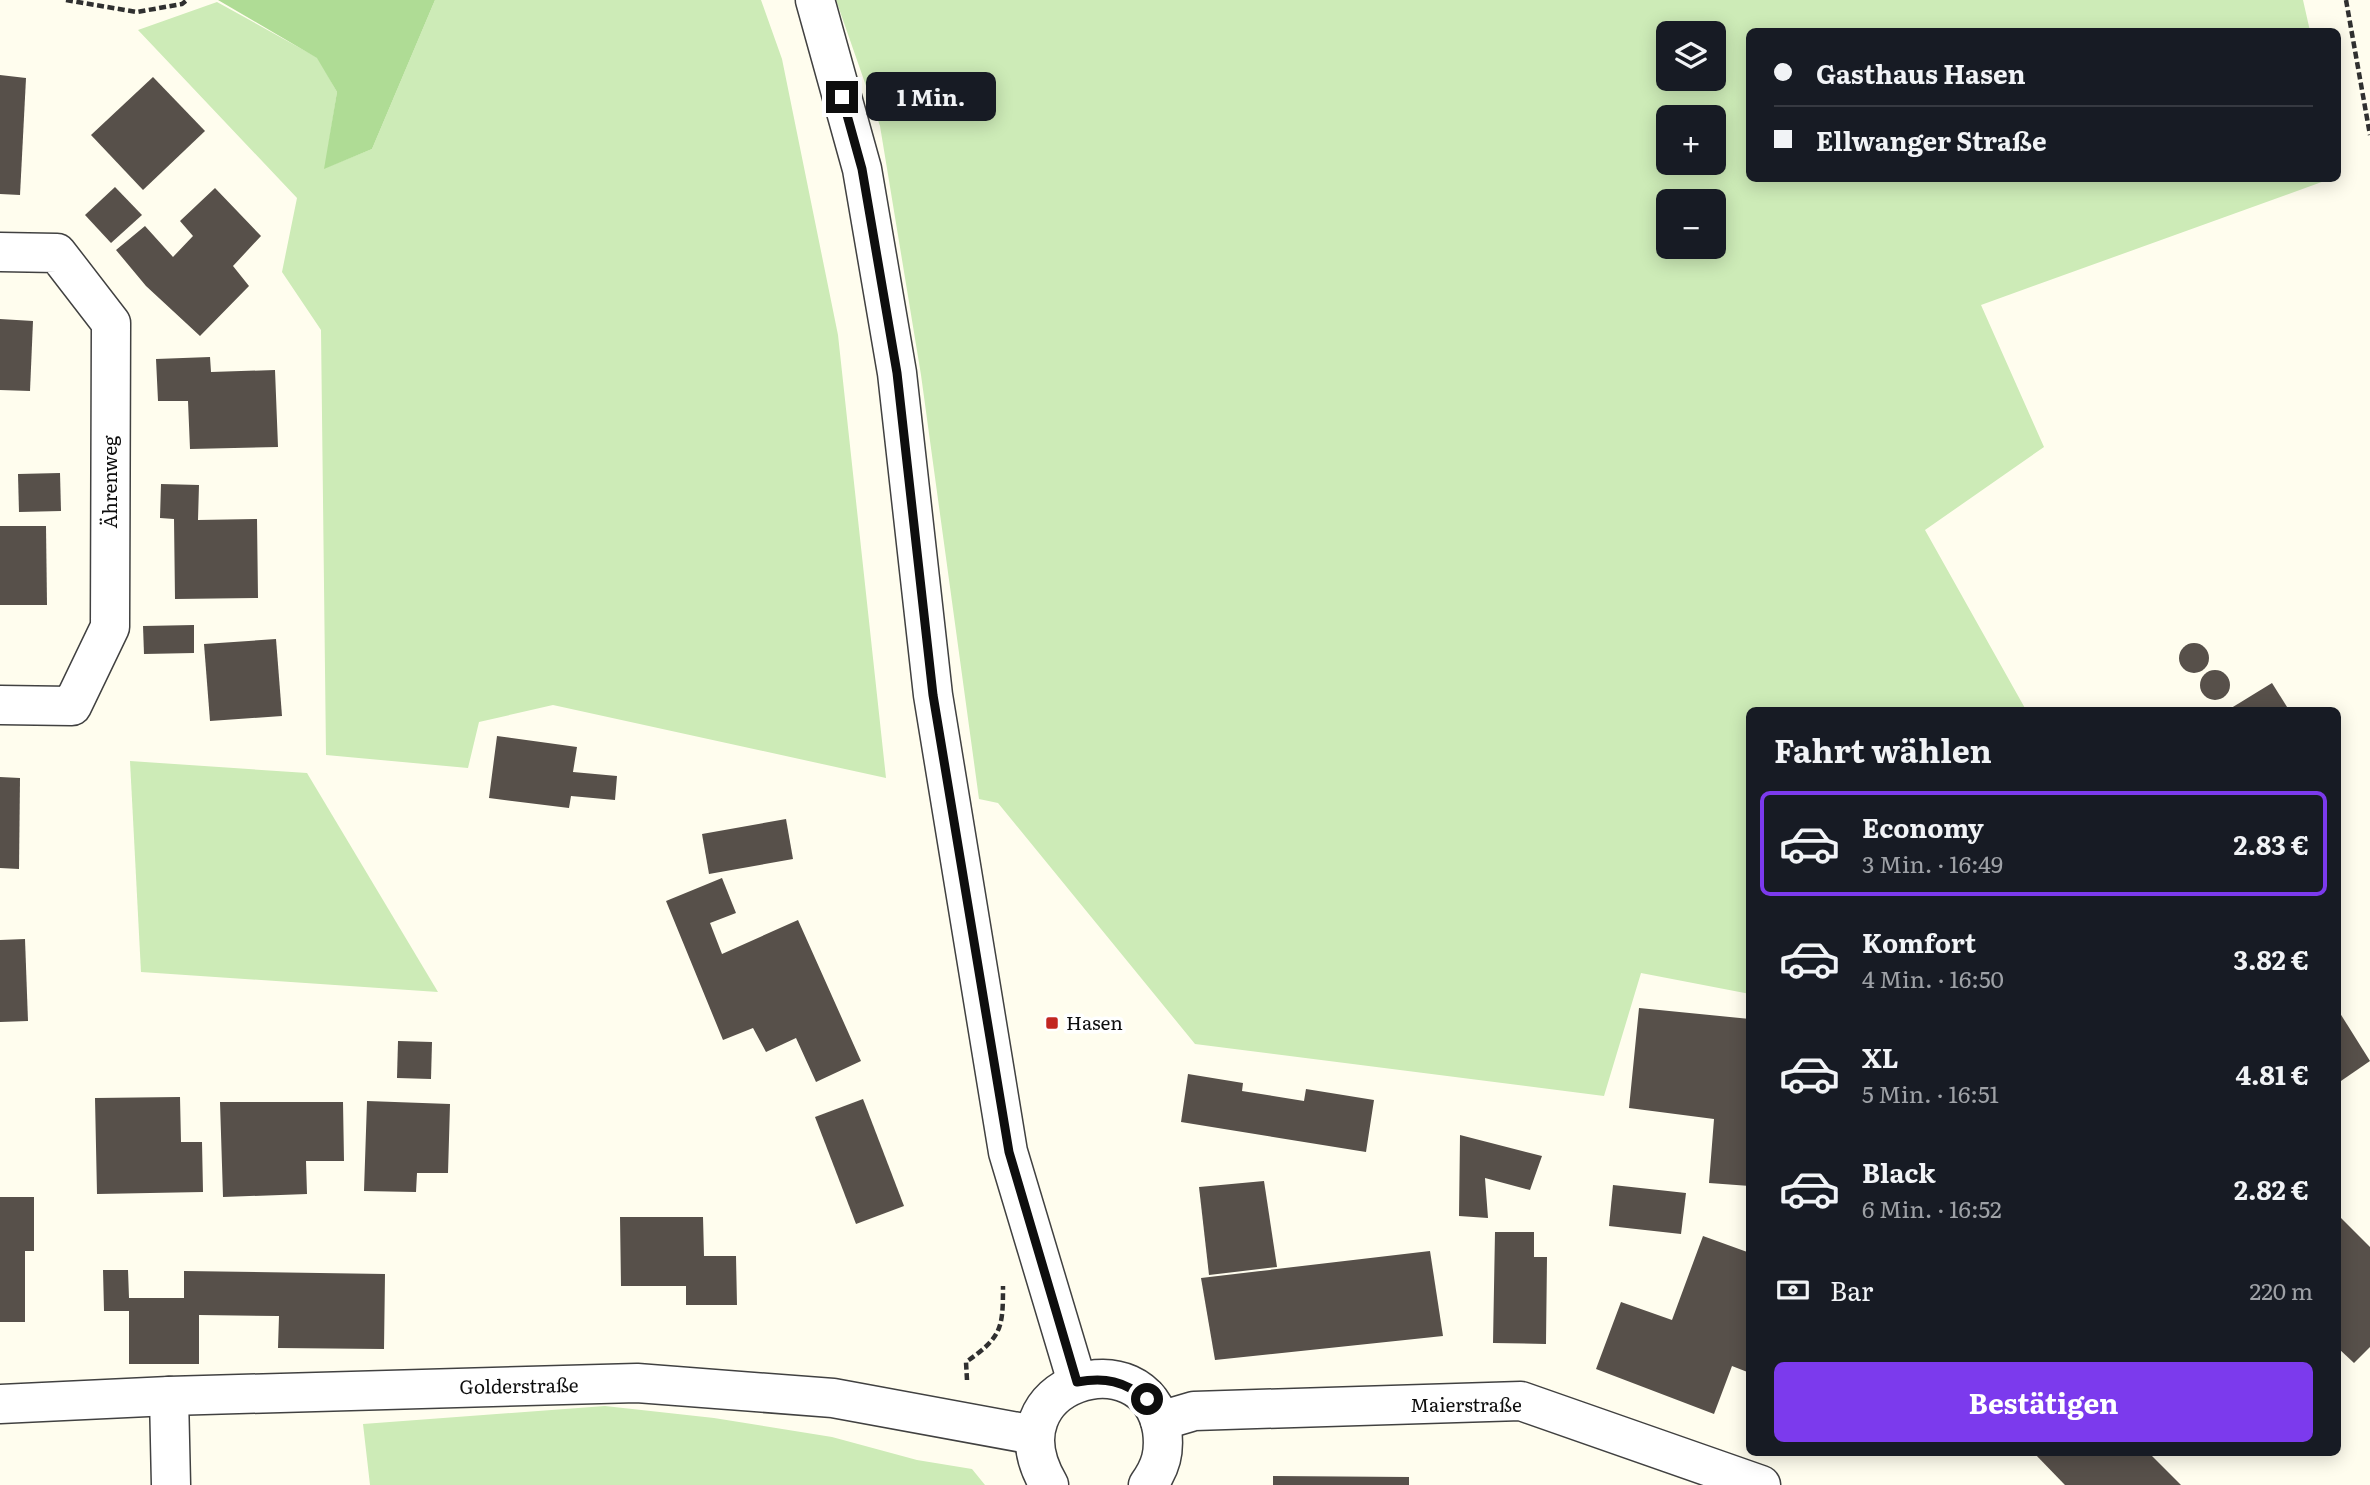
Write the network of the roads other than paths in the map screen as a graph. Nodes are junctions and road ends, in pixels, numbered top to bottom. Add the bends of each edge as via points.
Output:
1 (815, 0) edge
2 (0, 253) edge
3 (0, 705) edge
4 (1077, 1382) junction
5 (169, 1396) junction
6 (0, 1404) edge
7 (1160, 1421) junction
8 (1034, 1435) junction
9 (171, 1485) edge
10 (1049, 1485) edge
11 (1148, 1485) edge
12 (1760, 1485) edge

1 - 4 street via 862,169 897,373 933,695 1009,1152
2 - 3 street, Ährenweg via 57,253 111,323 110,627 72,706
4 - 7 street via 1102,1378 1127,1384 1147,1399
4 - 8 street via 1056,1394 1041,1413
5 - 6 street, Golderstraße
5 - 8 street, Golderstraße via 637,1383 833,1398
5 - 9 street
7 - 11 street via 1164,1446 1158,1471
7 - 12 street, Maierstraße via 1194,1411 1521,1401
8 - 10 street via 1036,1461

